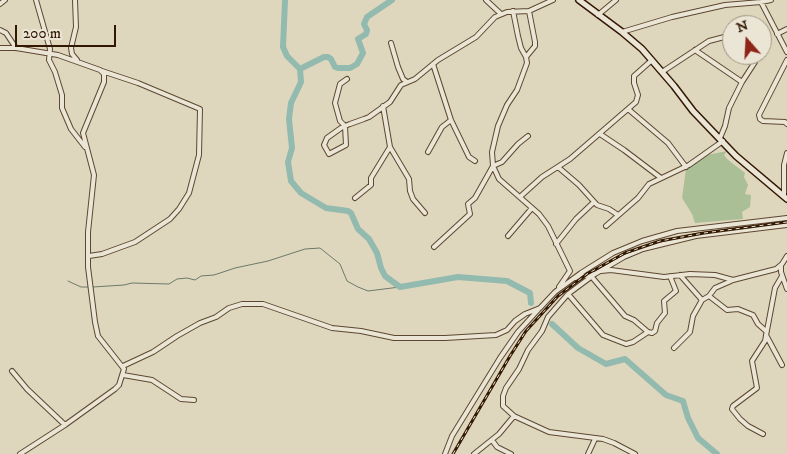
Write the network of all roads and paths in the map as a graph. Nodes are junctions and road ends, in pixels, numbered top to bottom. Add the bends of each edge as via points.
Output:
1 (5, 0) edge
2 (36, 0) edge
3 (75, 0) edge
4 (486, 0) edge
5 (553, 0) edge
6 (579, 0) edge
7 (616, 0) edge
8 (771, 0) edge
9 (761, 2) junction
10 (0, 4) edge
11 (513, 11) junction
12 (529, 12) junction
13 (502, 14) junction
14 (598, 15) junction
15 (787, 29) edge
16 (0, 30) edge
17 (622, 32) junction
18 (777, 34) junction
19 (722, 38) edge
20 (391, 43) dead end
21 (0, 48) edge
22 (16, 48) junction
23 (71, 48) junction
24 (695, 50) junction
25 (787, 52) edge
26 (51, 53) junction
27 (58, 54) junction
28 (526, 56) junction
29 (652, 60) junction
30 (787, 60) edge
31 (80, 62) junction
32 (433, 64) junction
33 (753, 65) edge
34 (100, 70) junction
35 (662, 72) junction
36 (347, 78) dead end
37 (407, 82) junction
38 (742, 82) junction
39 (383, 106) junction
40 (628, 109) junction
41 (451, 120) junction
42 (787, 124) edge
43 (345, 126) junction
44 (600, 134) junction
45 (528, 136) dead end
46 (721, 140) junction
47 (390, 147) junction
48 (428, 152) dead end
49 (787, 152) edge
50 (89, 155) junction
51 (475, 161) dead end
52 (493, 166) junction
53 (558, 167) junction
54 (686, 167) junction
55 (661, 178) junction
56 (521, 196) junction
57 (786, 197) edge
58 (355, 198) dead end
59 (594, 202) junction
60 (532, 208) junction
61 (425, 213) dead end
62 (618, 215) junction
63 (787, 218) edge
64 (787, 225) edge
65 (606, 226) dead end
66 (508, 236) dead end
67 (556, 244) junction
68 (434, 246) dead end
69 (89, 256) junction
70 (787, 256) edge
71 (782, 264) junction
72 (595, 274) junction
73 (680, 275) junction
74 (670, 276) junction
75 (782, 276) junction
76 (573, 278) junction
77 (733, 280) junction
78 (787, 289) edge
79 (555, 292) junction
80 (568, 294) junction
81 (709, 296) junction
82 (702, 300) junction
83 (540, 308) junction
84 (648, 332) junction
85 (766, 333) junction
86 (674, 348) dead end
87 (782, 365) dead end
88 (123, 366) junction
89 (12, 371) dead end
90 (123, 375) junction
91 (194, 400) dead end
92 (514, 416) junction
93 (65, 425) junction
94 (763, 434) dead end
95 (595, 439) junction
96 (492, 440) junction
97 (20, 454) edge
98 (445, 454) edge
99 (474, 454) edge
100 (511, 454) edge
101 (588, 454) edge
102 (635, 454) edge

1 - 10 street
2 - 26 street
3 - 23 street via 75,33
4 - 13 street
5 - 12 street
6 - 14 street
7 - 14 street
8 - 9 street
9 - 17 street via 726,5
9 - 18 street
11 - 12 street
11 - 13 street
11 - 28 street via 519,42
12 - 28 street via 535,46
13 - 32 street via 495,17 476,38
14 - 17 street
15 - 18 street
16 - 22 street
17 - 29 street
18 - 25 street
19 - 24 street
20 - 37 street via 398,67
21 - 22 street
22 - 26 street
23 - 27 street
23 - 31 street
24 - 35 street
24 - 38 street
26 - 27 street
26 - 50 street via 62,108 69,126
27 - 31 street
28 - 52 street via 527,63 517,90 498,126 492,152
29 - 35 street
29 - 40 street via 634,76 638,98
30 - 42 street via 759,115 763,121
31 - 34 street
32 - 37 street
32 - 41 street
33 - 38 street
34 - 50 street via 104,74 104,82 83,133
34 - 69 street via 200,109 199,155 189,193 170,219 135,242
35 - 46 street
36 - 43 street via 340,82 334,102
37 - 39 street
38 - 46 street via 729,108
39 - 43 street via 364,120
39 - 47 street
40 - 44 street
40 - 54 street via 668,143
41 - 48 street via 442,127
41 - 51 street via 469,157
43 - 43 street via 346,145 329,154 324,145 326,140
44 - 53 street
44 - 55 street
45 - 52 street via 502,162
46 - 54 street
46 - 57 street via 746,166
47 - 58 street via 371,178 371,185
47 - 61 street via 409,179 413,199
49 - 57 street via 784,165
50 - 69 street via 94,175
52 - 56 street via 499,179
52 - 68 street via 475,198 468,204 470,214
53 - 56 street via 542,176
53 - 59 street
54 - 55 street
55 - 62 street via 649,184
56 - 60 street
59 - 62 street
59 - 67 street
60 - 66 street
60 - 67 street via 543,218
62 - 65 street
63 - 76 street via 678,231 648,239 613,254
64 - 72 street via 672,241 634,253
67 - 79 street via 570,271
69 - 88 street via 88,272 98,336
70 - 71 street
71 - 75 street
71 - 77 street via 772,270
72 - 74 street via 611,270
72 - 76 street
72 - 80 street
72 - 84 street via 625,316
73 - 74 street
73 - 77 street
73 - 82 street
74 - 84 street via 676,292 664,301 665,313 656,322 654,332
75 - 78 street
75 - 85 street via 775,288
76 - 79 street
77 - 81 street via 715,288
79 - 83 street
80 - 84 street via 603,335 626,344
80 - 92 street via 548,317 506,388 503,406
81 - 82 street
81 - 85 street via 727,310 738,309 753,315
82 - 86 street via 693,316 690,332
83 - 88 street via 520,317 507,330 496,335 400,339 332,328 263,304 242,304 200,323
83 - 98 street via 513,338 452,436
85 - 87 street
85 - 94 street via 764,343 752,361 757,388 732,409 748,426
88 - 90 street
89 - 93 street
90 - 91 street via 152,380 181,399
90 - 93 street via 115,389
92 - 95 street via 554,434
92 - 96 street
93 - 97 street
95 - 101 street
95 - 102 street via 614,443
96 - 99 street
96 - 100 street via 496,447

